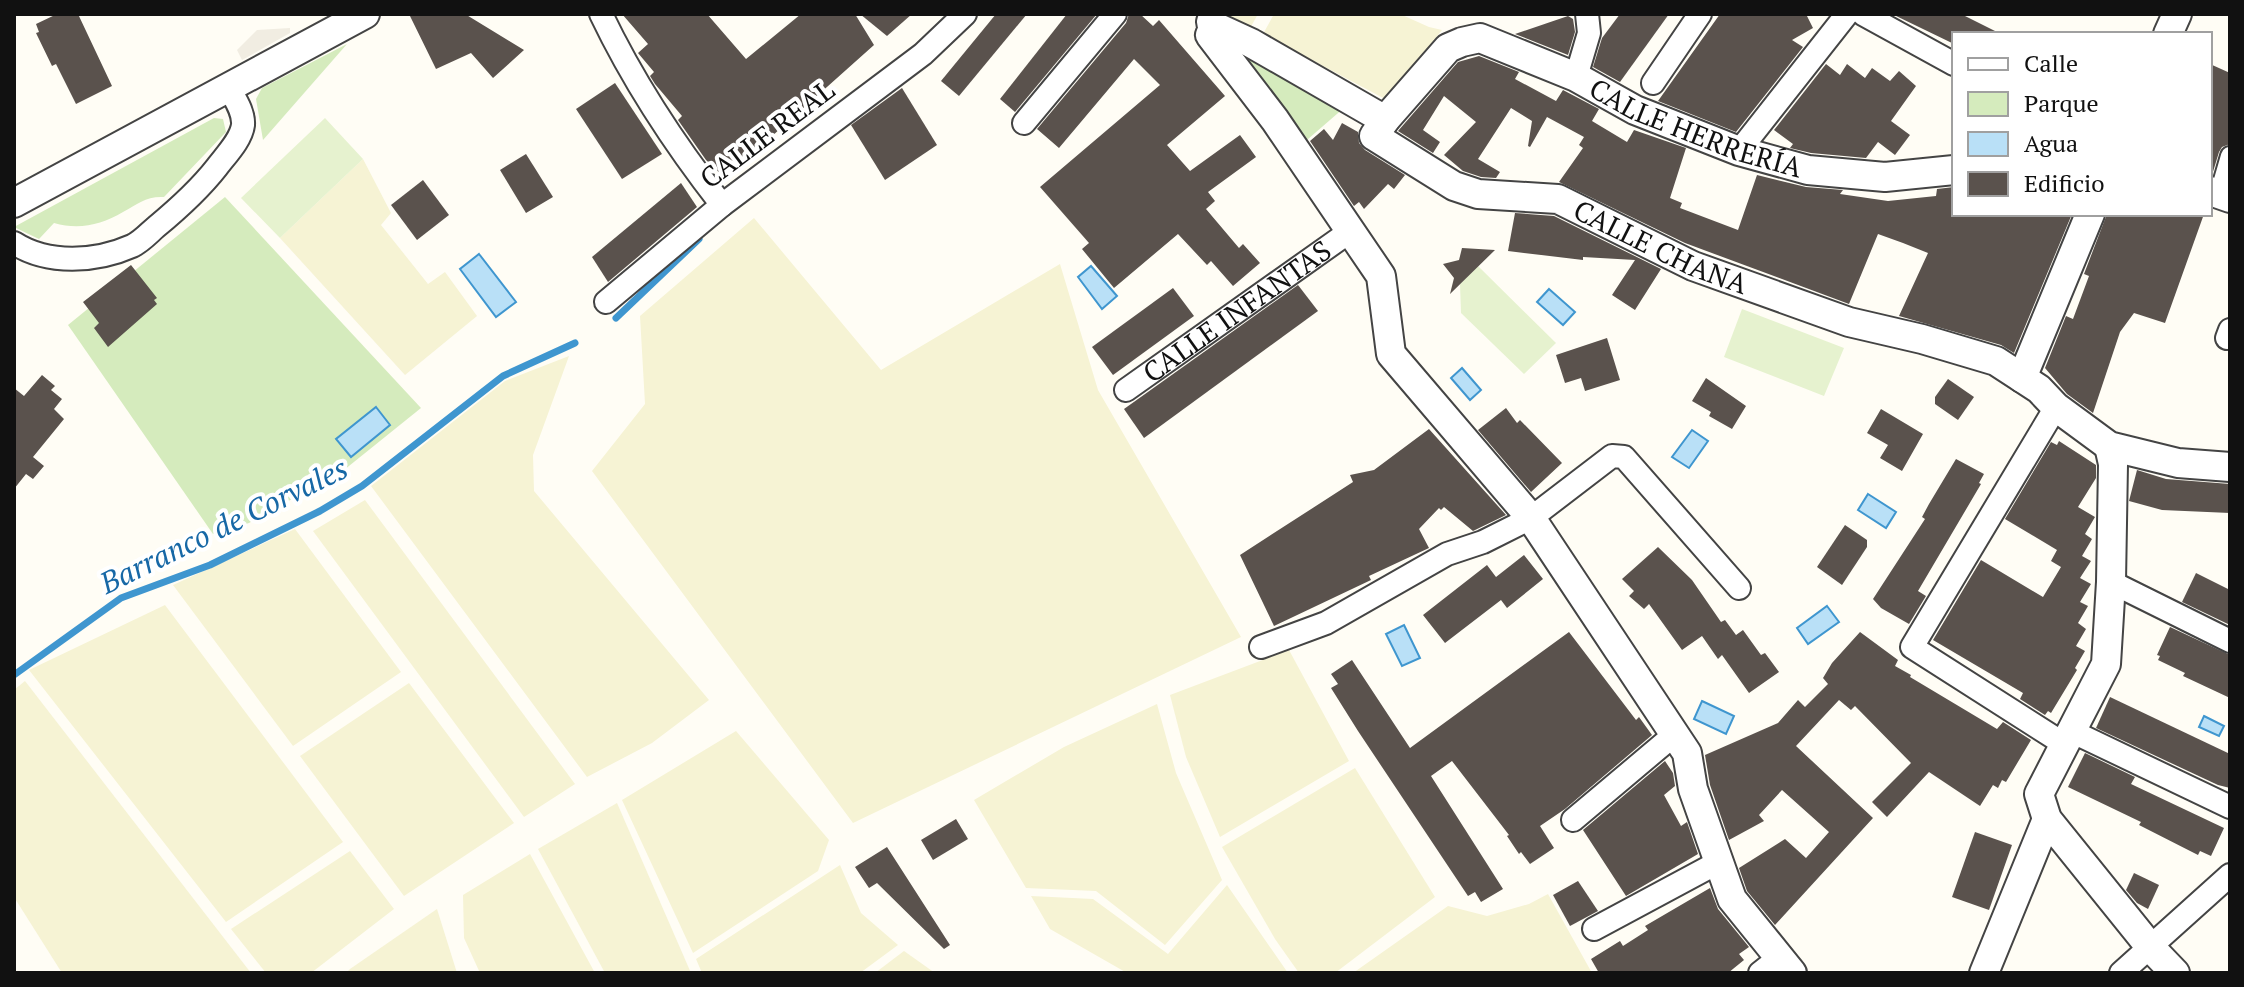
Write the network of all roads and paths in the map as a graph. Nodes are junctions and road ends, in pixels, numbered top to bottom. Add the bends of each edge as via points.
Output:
1 (365, 14) edge
2 (601, 14) edge
3 (965, 14) edge
4 (1115, 14) edge
5 (1587, 14) edge
6 (1700, 14) edge
7 (1847, 14) edge
8 (1863, 14) edge
9 (1210, 20) edge
10 (1952, 63) edge
11 (1576, 77) junction
12 (1653, 83) dead end
13 (228, 86) junction
14 (1385, 120) junction
15 (1024, 123) dead end
16 (1739, 151) junction
17 (2230, 156) edge
18 (1952, 170) edge
19 (2220, 194) edge
20 (14, 203) edge
21 (722, 205) junction
22 (2089, 216) edge
23 (1349, 232) junction
24 (14, 243) edge
25 (606, 302) dead end
26 (2022, 378) junction
27 (1126, 390) dead end
28 (2056, 407) junction
29 (2109, 446) junction
30 (2230, 467) edge
31 (1531, 518) junction
32 (2111, 582) junction
33 (1739, 588) dead end
34 (2230, 641) edge
35 (1261, 647) dead end
36 (1674, 735) junction
37 (2068, 738) junction
38 (2230, 807) edge
39 (2047, 819) junction
40 (1573, 820) dead end
41 (1717, 863) junction
42 (2230, 875) edge
43 (1594, 929) dead end
44 (2151, 948) junction
45 (1777, 968) edge
46 (1984, 973) edge
47 (2121, 973) edge
48 (2175, 973) edge

1 - 13 street
2 - 21 street via 645,97
3 - 21 street, CALLE REAL via 923,54
4 - 15 street
5 - 11 street via 1589,33
6 - 12 street
7 - 16 street
8 - 10 street
9 - 14 street
9 - 23 street, CALLE INFANTAS via 1210,35
11 - 14 street, CALLE HERRERÍA via 1480,38 1462,42 1448,48
11 - 16 street, CALLE HERRERÍA via 1635,110
13 - 20 street
13 - 24 street via 243,115 243,130 198,191 134,245 72,259
14 - 26 street, CALLE CHANA via 1374,136 1454,186 1490,196 1558,199 1693,266 1849,322 1996,361
16 - 18 street, CALLE HERRERÍA via 1808,170 1885,177
17 - 19 street
21 - 25 street, CALLE REAL
22 - 26 street
23 - 27 street, CALLE INFANTAS
23 - 31 street, CALLE INFANTAS via 1381,276 1391,354
26 - 28 street
28 - 29 street
28 - 37 street via 1912,647
29 - 30 street via 2178,463
29 - 32 street
31 - 33 street via 1612,456 1624,457
31 - 35 street via 1447,554 1326,623
31 - 36 street, CALLE INFANTAS
32 - 34 street
32 - 37 street via 2106,664
36 - 40 street
36 - 41 street, CALLE INFANTAS via 1687,753
37 - 38 street
37 - 39 street via 2039,794
39 - 44 street
39 - 46 street
41 - 43 street
41 - 45 street, CALLE INFANTAS via 1732,899
42 - 44 street
44 - 47 street
44 - 48 street

